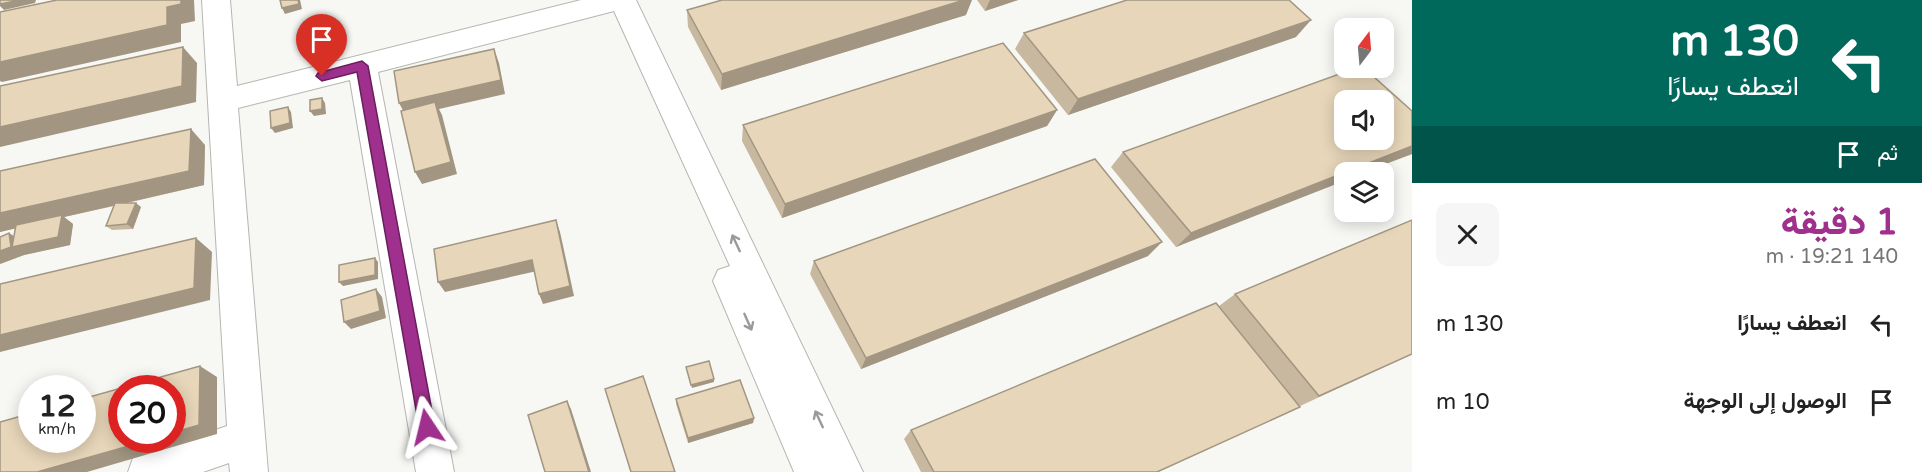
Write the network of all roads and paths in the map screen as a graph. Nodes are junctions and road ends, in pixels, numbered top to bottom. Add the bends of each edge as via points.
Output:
1 (216, 0) edge
2 (613, 1) edge
3 (362, 66) junction
4 (222, 101) junction
5 (248, 455) edge
6 (147, 472) edge
7 (435, 472) edge
8 (814, 472) edge
9 (844, 472) edge

1 - 4 lane
2 - 3 lane
2 -> 8 lane
9 -> 2 lane
3 - 4 lane
3 - 7 lane
4 - 5 lane
5 - 6 lane

